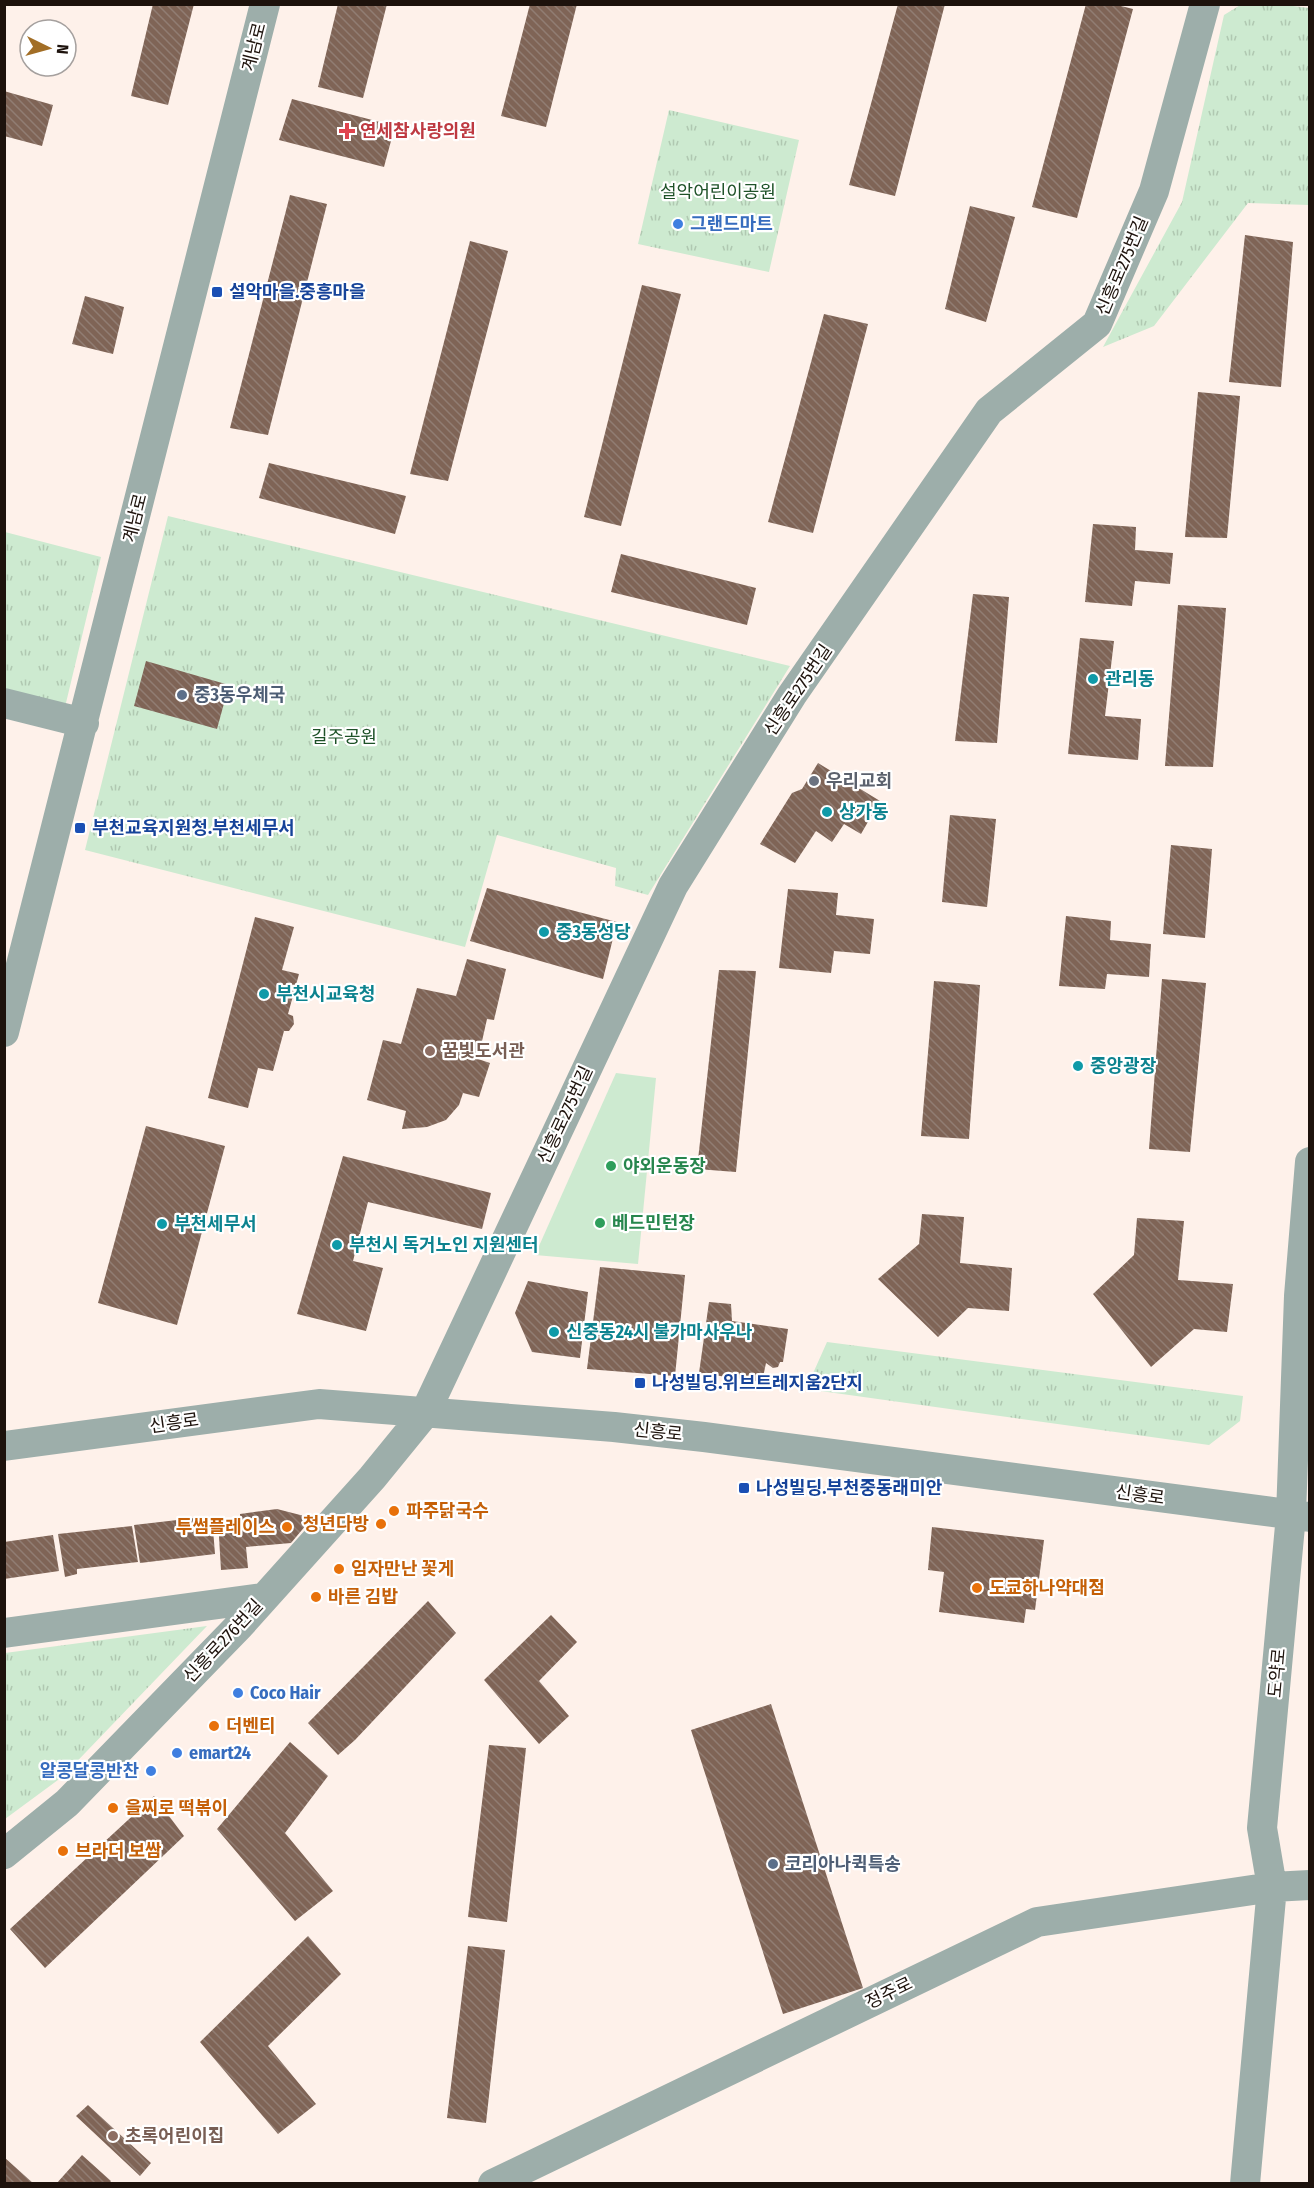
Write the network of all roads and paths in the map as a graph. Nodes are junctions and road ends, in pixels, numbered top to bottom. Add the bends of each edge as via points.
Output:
1 (265, 4) edge
2 (1205, 4) edge
3 (4, 703) edge
4 (84, 723) junction
5 (4, 1032) edge
6 (1310, 1162) edge
7 (1304, 1297) edge
8 (425, 1413) junction
9 (4, 1446) edge
10 (1300, 1516) edge
11 (263, 1598) junction
12 (4, 1633) edge
13 (4, 1854) edge
14 (1310, 1885) edge
15 (1272, 1887) junction
16 (493, 2184) edge
17 (1245, 2184) edge

1 - 4 street, 계남로
2 - 8 street, 신흥로275번길 via 1154,191 1097,324 989,411 792,696 673,886
3 - 4 street
4 - 5 street, 계남로
6 - 7 street, 도약로
7 - 10 street, 도약로
8 - 9 street, 신흥로 via 319,1404
8 - 10 street, 신흥로 via 693,1436
8 - 11 street, 신흥로276번길
10 - 15 street, 도약로 via 1262,1828
11 - 12 street
11 - 13 street, 신흥로276번길 via 67,1803
14 - 15 street, 정주로
15 - 16 street, 정주로 via 1037,1922
15 - 17 street, 도약로

